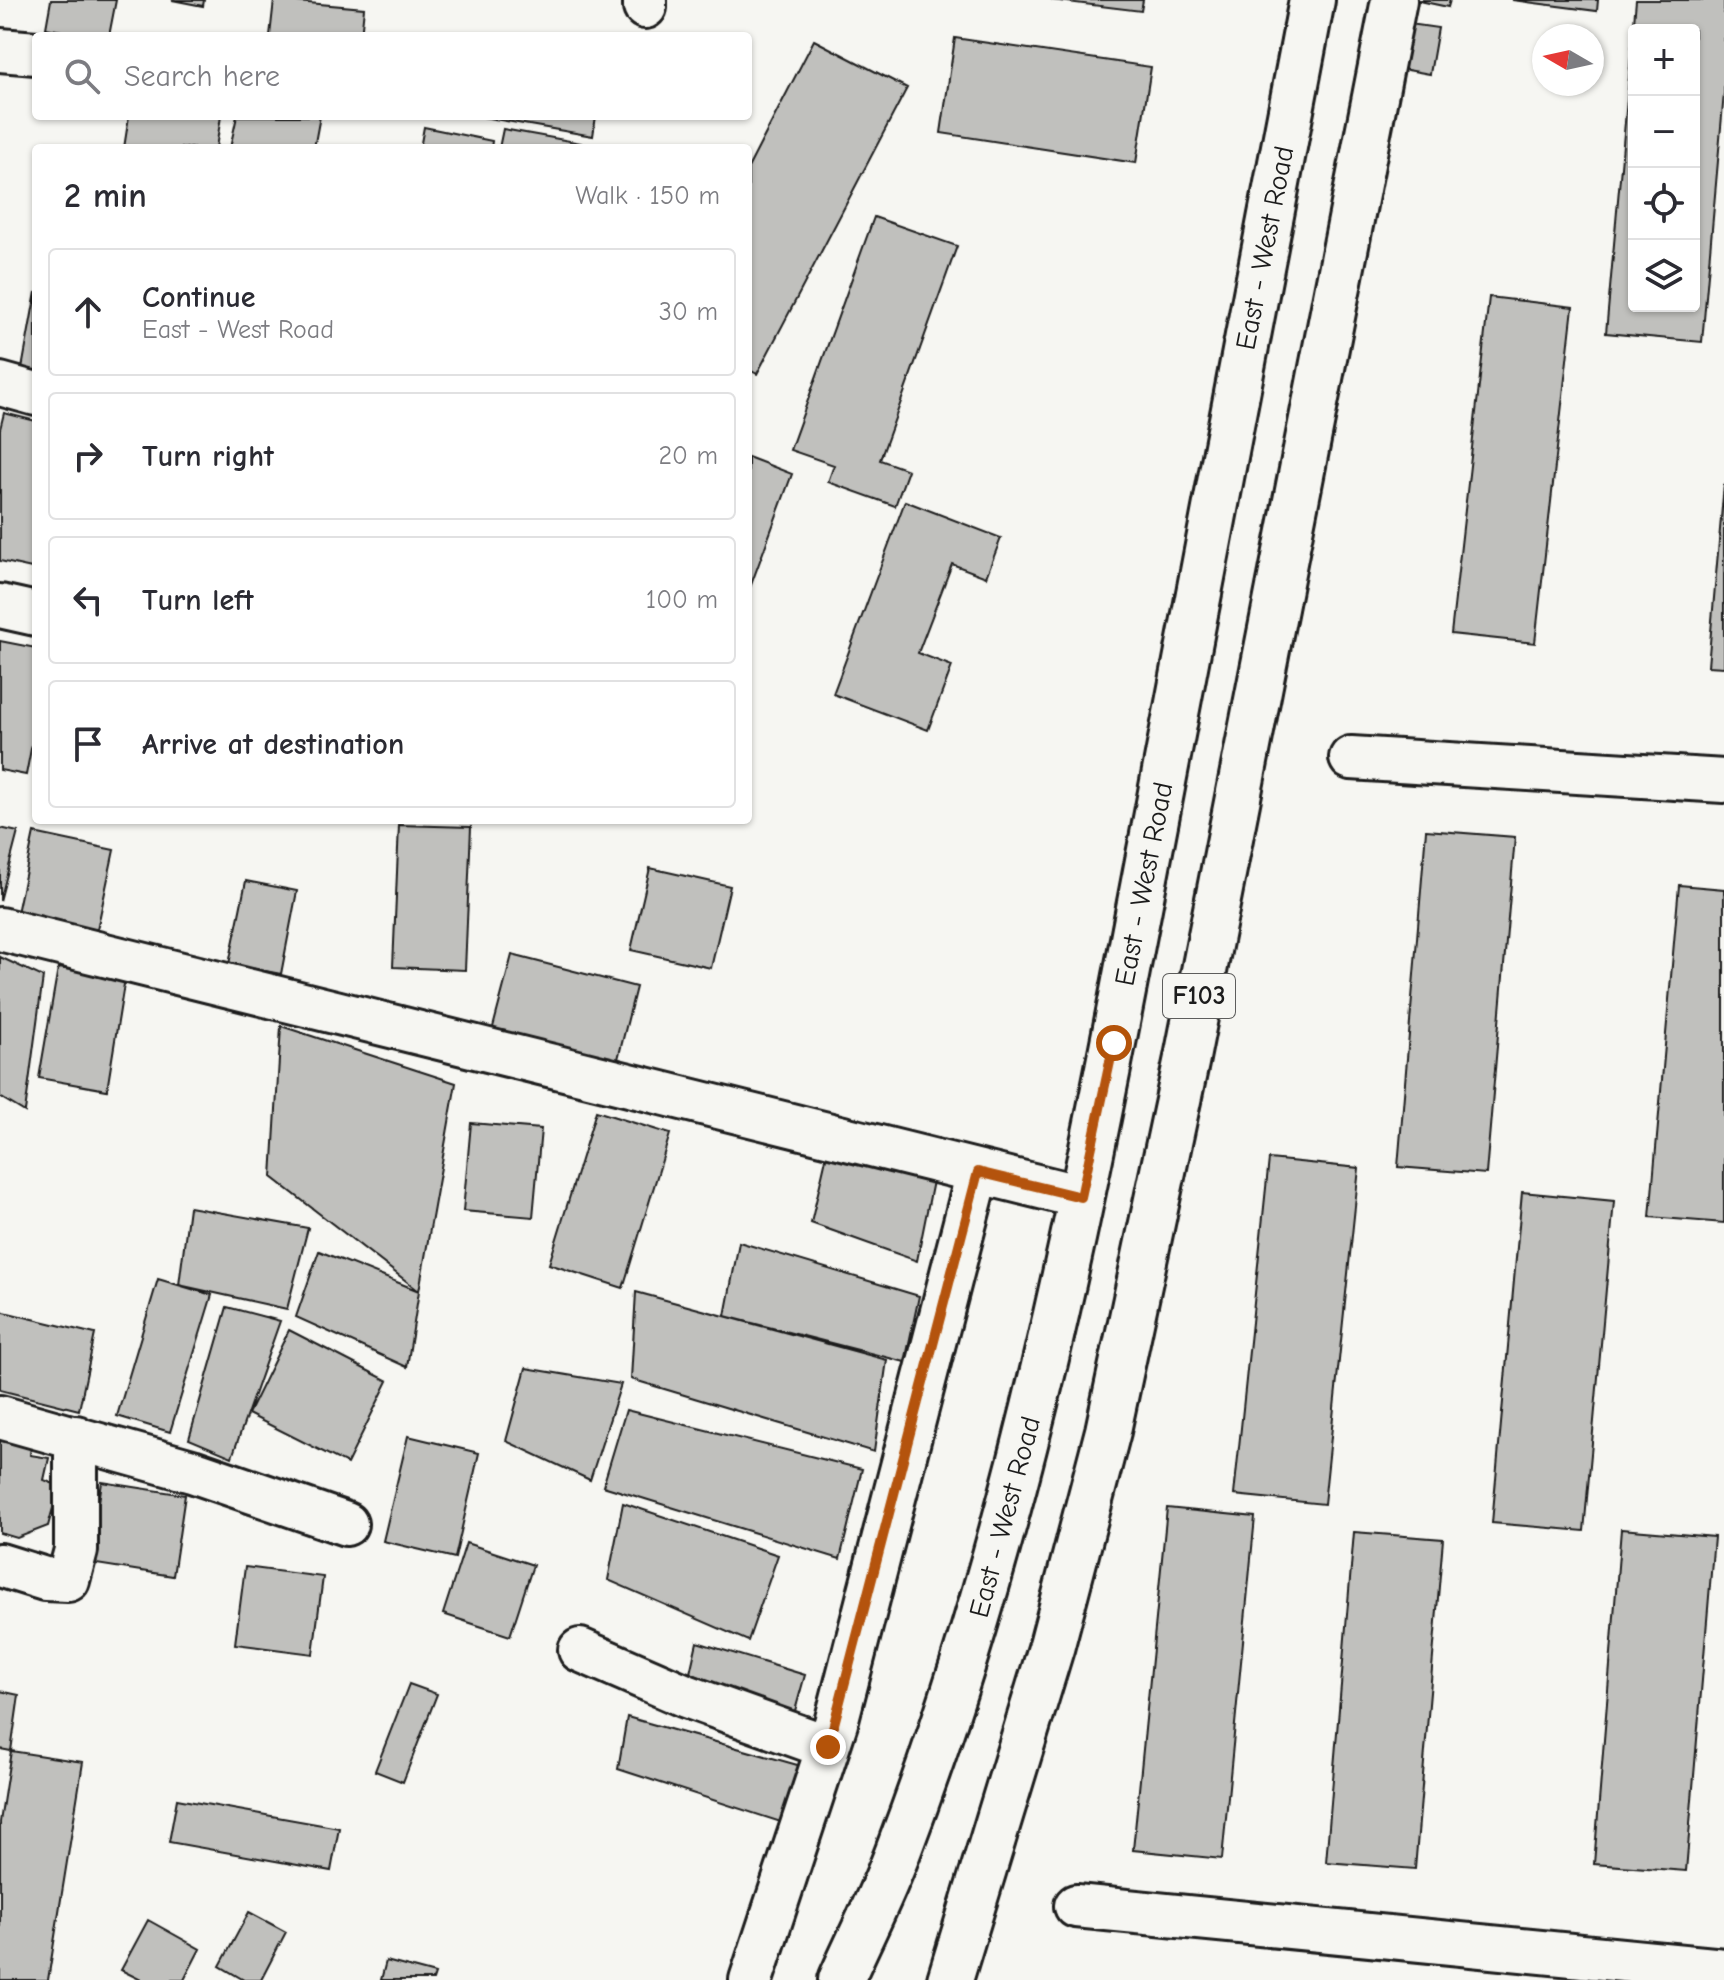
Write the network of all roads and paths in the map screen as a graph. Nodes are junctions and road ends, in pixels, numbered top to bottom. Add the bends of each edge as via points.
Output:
1 (1312, 0) edge
2 (1394, 0) edge
3 (0, 50) edge
4 (32, 53) edge
5 (0, 384) edge
6 (32, 393) edge
7 (0, 606) edge
8 (32, 613) edge
9 (1351, 758) dead end
10 (1724, 781) edge
11 (0, 929) edge
12 (978, 1172) junction
13 (1081, 1197) junction
14 (0, 1417) edge
15 (76, 1437) junction
16 (346, 1524) dead end
17 (0, 1565) edge
18 (580, 1650) dead end
19 (828, 1747) junction
20 (897, 1855) junction
21 (973, 1900) junction
22 (1076, 1906) dead end
23 (1528, 1966) edge
24 (1724, 1970) edge
25 (751, 1980) edge
26 (841, 1980) edge
27 (850, 1980) edge
28 (938, 1980) edge
29 (950, 1980) edge

1 - 13 main road, East - West Road / F103
2 - 21 main road, F103 via 1187,1058 1108,1431 1052,1645
3 - 4 street
5 - 6 street
7 - 8 street
9 - 10 street
11 - 12 street
12 - 13 street
12 - 19 street
13 - 20 main road, East - West Road / F103 via 1035,1408 977,1622
14 - 15 street
15 - 16 street
15 - 17 street via 76,1550 68,1580
18 - 19 street via 686,1696
19 - 25 street
20 - 26 main road, East - West Road / F103
20 - 27 main road
21 - 28 main road
21 - 29 main road, F103
22 - 23 street
23 - 24 street

